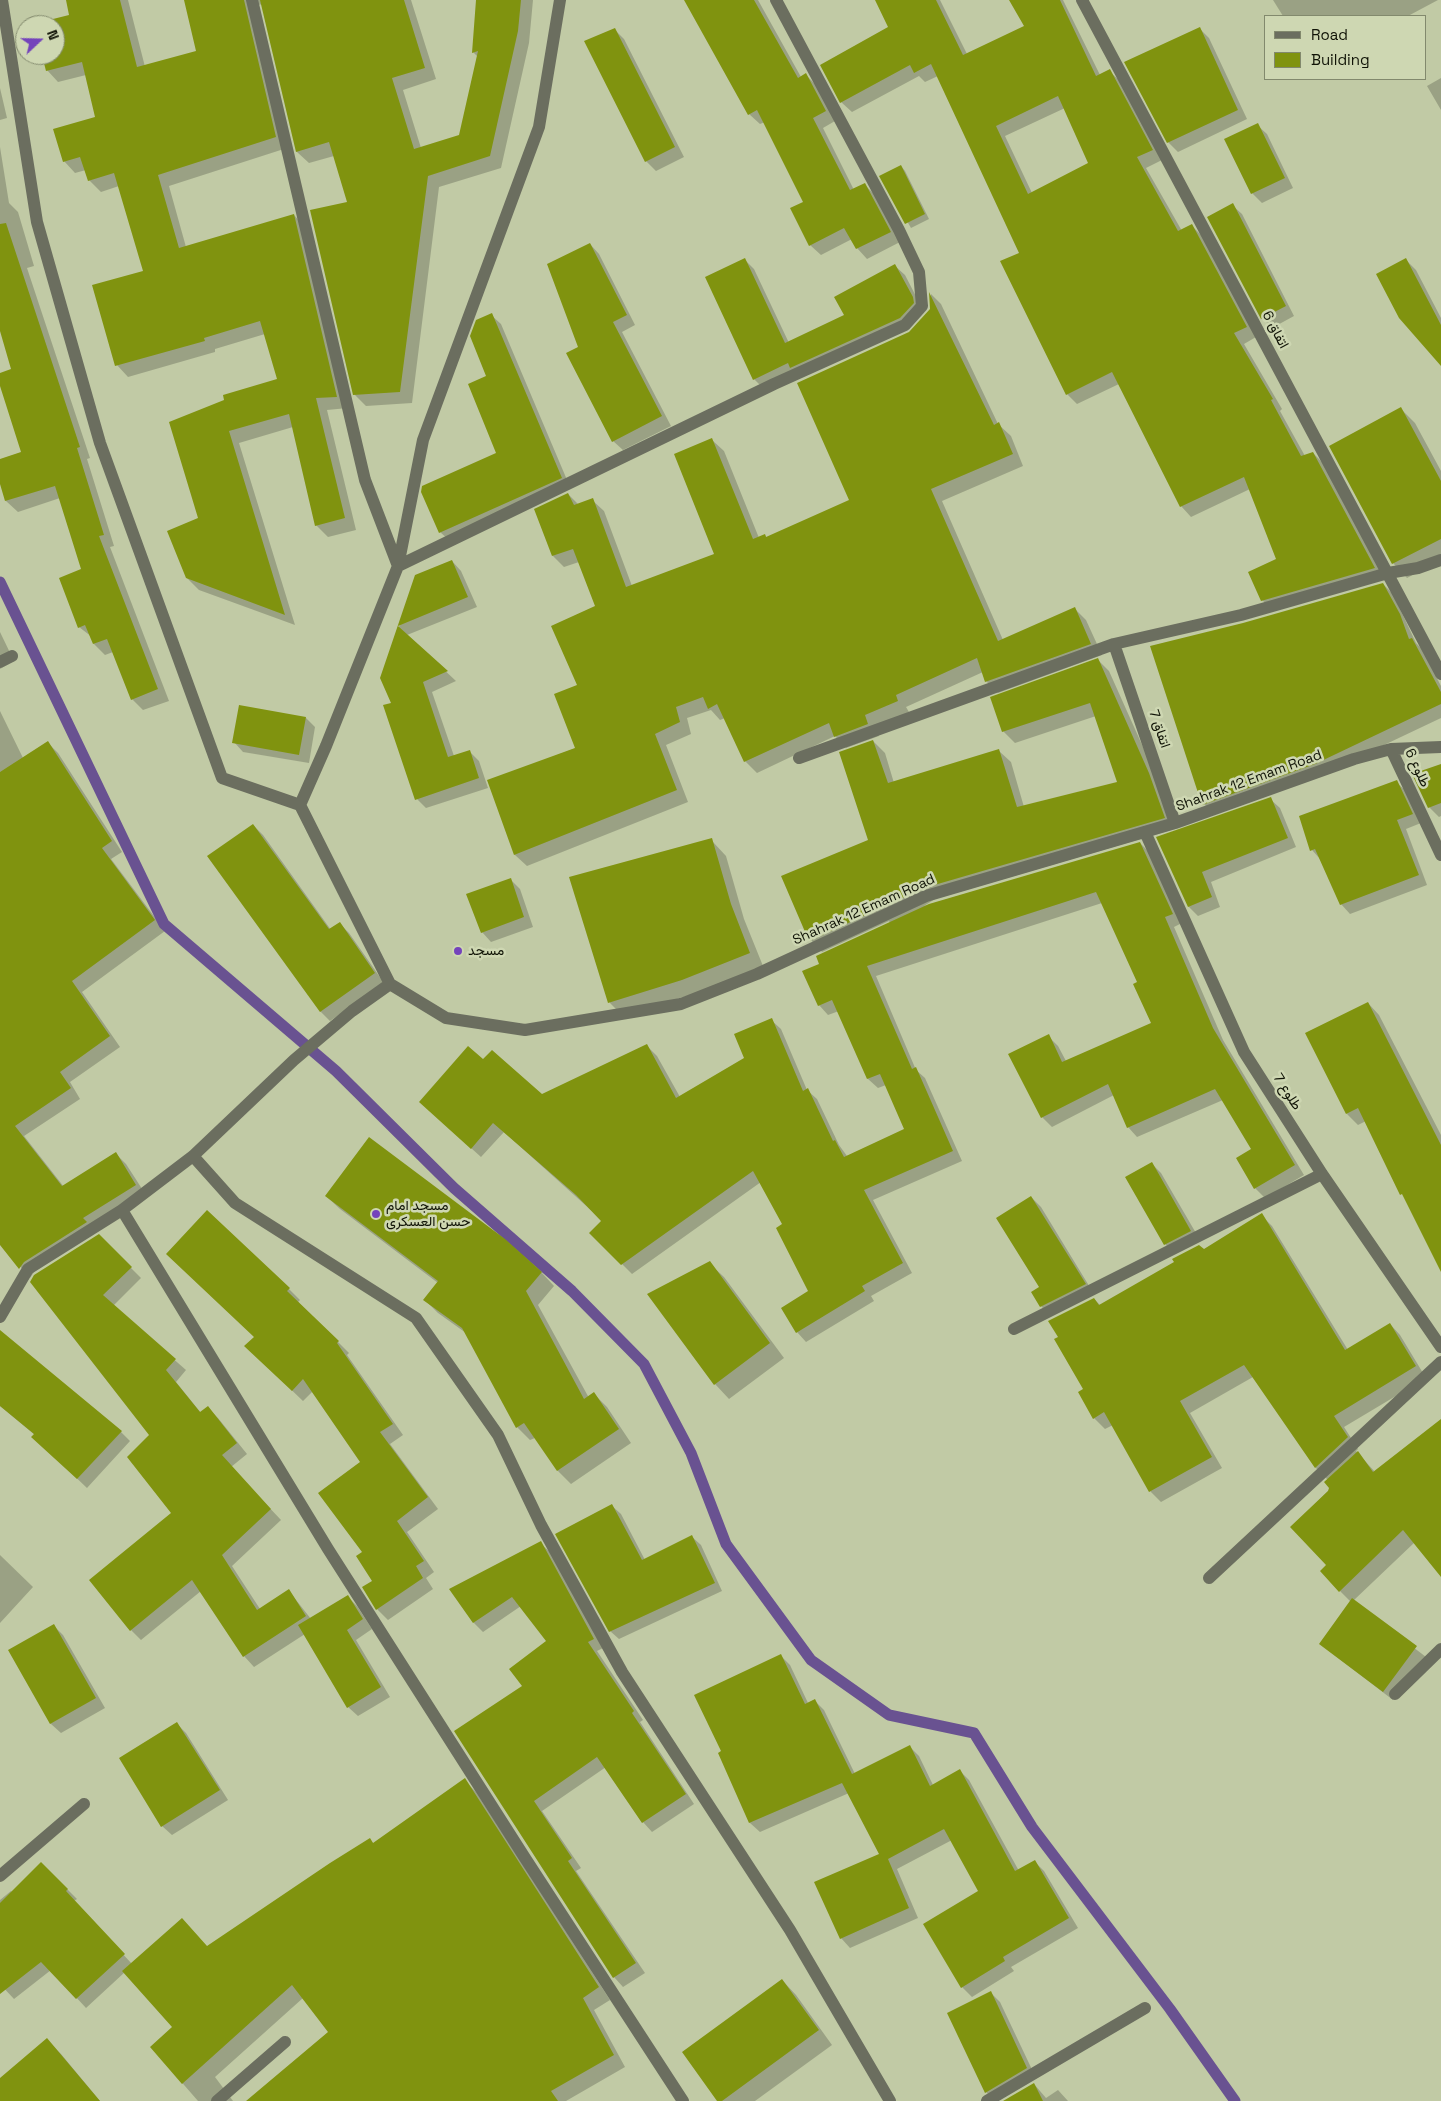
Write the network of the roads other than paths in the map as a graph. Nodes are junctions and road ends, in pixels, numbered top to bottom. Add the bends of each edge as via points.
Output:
1 (2, 0) edge
2 (252, 0) edge
3 (560, 0) edge
4 (776, 0) edge
5 (1082, 0) edge
6 (1441, 560) edge
7 (398, 566) junction
8 (1388, 573) junction
9 (1114, 644) junction
10 (12, 656) dead end
11 (0, 662) edge
12 (1441, 674) edge
13 (1441, 747) edge
14 (1392, 749) junction
15 (798, 758) dead end
16 (300, 805) junction
17 (1175, 823) junction
18 (1145, 832) junction
19 (1441, 855) edge
20 (390, 984) junction
21 (193, 1156) junction
22 (1322, 1174) junction
23 (122, 1210) junction
24 (0, 1318) edge
25 (1014, 1329) dead end
26 (1441, 1347) edge
27 (1441, 1362) edge
28 (1209, 1578) dead end
29 (1441, 1648) edge
30 (1395, 1694) dead end
31 (84, 1804) dead end
32 (0, 1876) edge
33 (1146, 2008) dead end
34 (285, 2042) dead end
35 (218, 2101) edge
36 (684, 2101) edge
37 (890, 2101) edge
38 (988, 2101) edge

1 - 16 street via 37,222 100,443 205,736 222,778
2 - 7 street via 365,480
3 - 7 street via 539,127 423,440
4 - 7 street via 899,230 919,272 922,306 905,325 774,384
5 - 8 street, اتفاق 6
6 - 8 street
7 - 16 street
8 - 9 street via 1241,615
8 - 12 street, اتفاق 6
9 - 15 street
9 - 17 street, اتفاق 7
10 - 11 street
13 - 14 street, Shahrak 12 Emam Road
14 - 17 street, Shahrak 12 Emam Road via 1354,759
14 - 19 street, طلوع 6
16 - 20 street
17 - 18 street, Shahrak 12 Emam Road
18 - 20 street, Shahrak 12 Emam Road via 926,896 758,974 681,1004 525,1030 446,1018
18 - 22 street, طلوع 7 via 1244,1052
20 - 21 street via 294,1060
21 - 23 street
21 - 37 street via 235,1203 416,1318 498,1435 541,1525 622,1672 790,1930
22 - 25 street
22 - 26 street, طلوع 7
23 - 24 street via 28,1269
23 - 36 street via 333,1557
27 - 28 street
29 - 30 street
31 - 32 street
33 - 38 street
34 - 35 street

